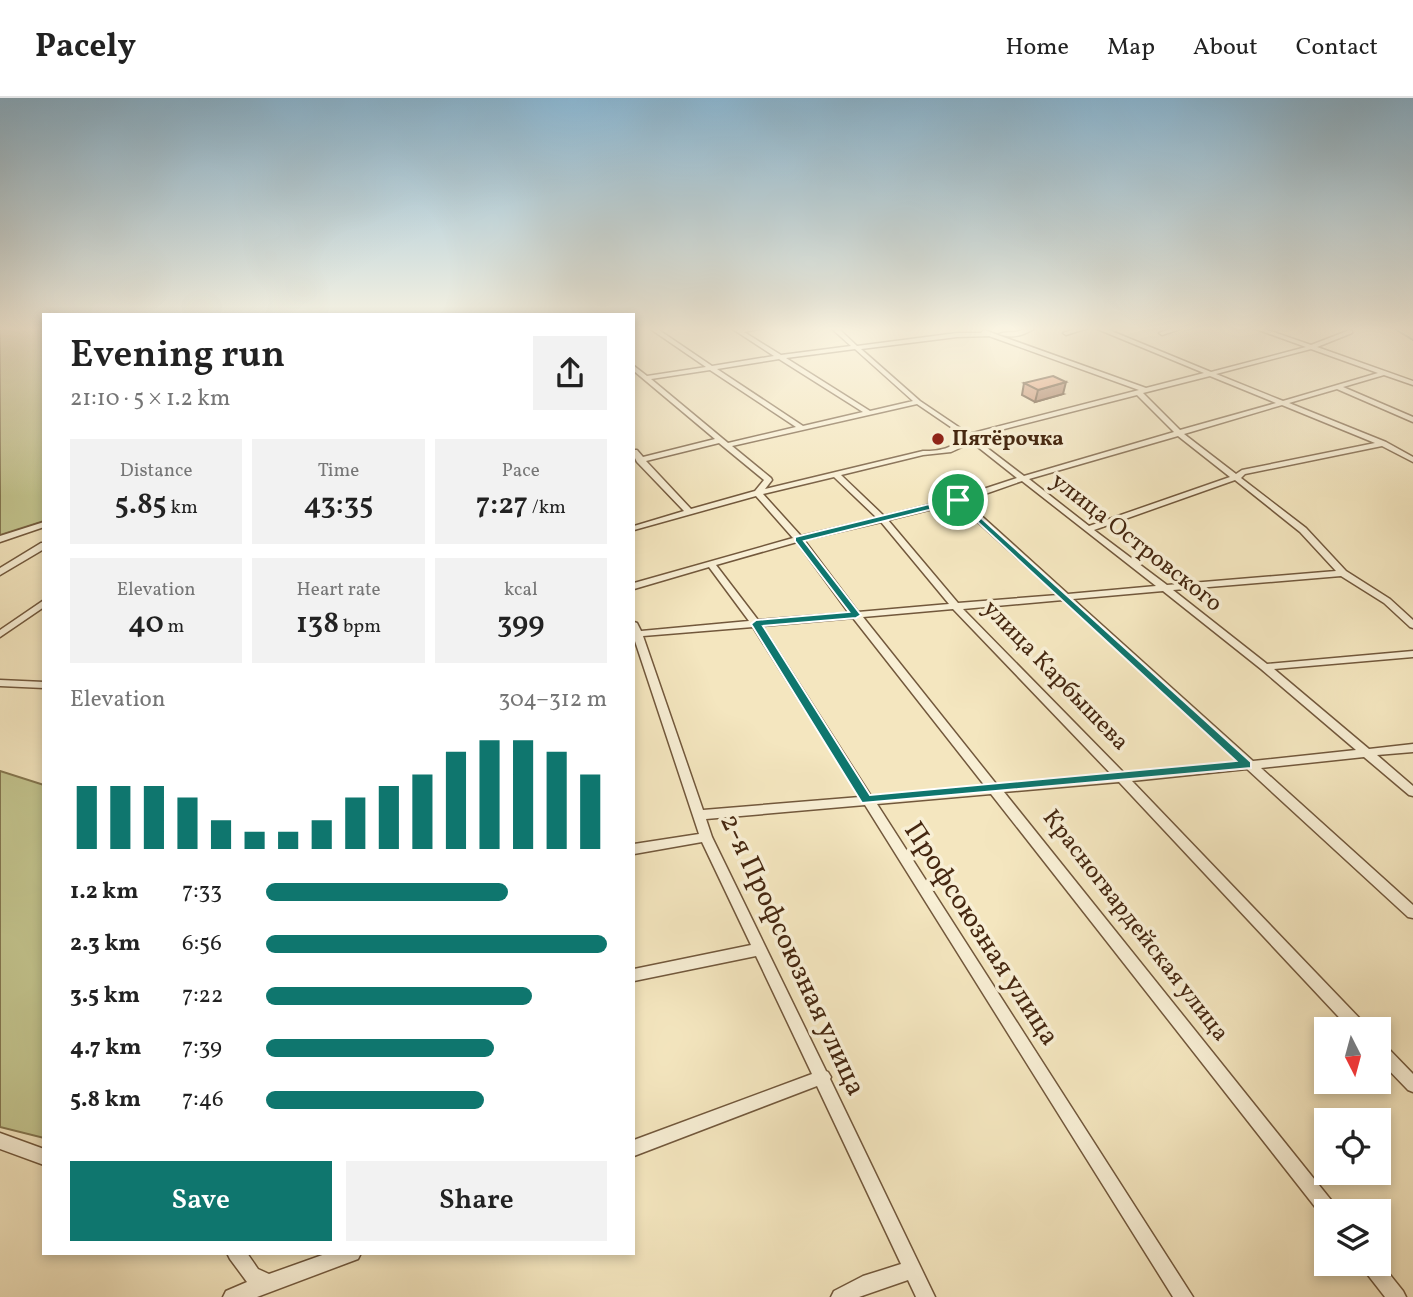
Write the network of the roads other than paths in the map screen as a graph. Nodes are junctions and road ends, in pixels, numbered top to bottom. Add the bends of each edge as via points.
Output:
1 (653, 384) edge
2 (736, 384) edge
3 (823, 384) edge
4 (898, 384) edge
5 (1122, 384) edge
6 (1169, 384) edge
7 (1234, 384) edge
8 (1351, 384) edge
9 (1339, 388) junction
10 (1141, 391) junction
11 (918, 401) junction
12 (1283, 403) junction
13 (869, 413) junction
14 (1413, 419) edge
15 (800, 428) junction
16 (1181, 435) junction
17 (968, 436) junction
18 (724, 443) junction
19 (1383, 444) junction
20 (1413, 452) edge
21 (635, 453) edge
22 (1401, 453) junction
23 (640, 460) junction
24 (1413, 460) edge
25 (836, 474) junction
26 (1237, 477) junction
27 (1021, 479) junction
28 (758, 493) junction
29 (958, 500) junction
30 (689, 512) junction
31 (883, 519) junction
32 (42, 525) edge
33 (635, 528) edge
34 (1088, 528) junction
35 (0, 539) edge
36 (799, 539) junction
37 (42, 546) edge
38 (711, 564) junction
39 (0, 572) edge
40 (1343, 573) junction
41 (635, 586) edge
42 (1163, 587) junction
43 (1065, 596) junction
44 (42, 604) edge
45 (955, 606) junction
46 (42, 611) edge
47 (29, 613) junction
48 (856, 615) junction
49 (756, 624) junction
50 (1413, 625) edge
51 (635, 631) edge
52 (0, 634) edge
53 (1413, 654) edge
54 (1265, 667) junction
55 (0, 683) edge
56 (42, 685) edge
57 (1413, 747) edge
58 (1363, 752) junction
59 (1247, 765) junction
60 (1122, 778) junction
61 (996, 789) junction
62 (1413, 792) edge
63 (866, 799) junction
64 (698, 816) junction
65 (706, 837) junction
66 (635, 849) edge
67 (1413, 913) edge
68 (761, 949) junction
69 (635, 975) edge
70 (1349, 1017) edge
71 (1391, 1062) edge
72 (823, 1077) junction
73 (1413, 1085) edge
74 (0, 1141) edge
75 (635, 1148) edge
76 (42, 1156) edge
77 (1320, 1199) edge
78 (237, 1255) edge
79 (347, 1255) edge
80 (913, 1269) junction
81 (1380, 1276) edge
82 (269, 1284) junction
83 (232, 1297) edge
84 (840, 1297) edge
85 (926, 1297) edge
86 (1184, 1297) edge
87 (1397, 1297) edge

1 - 18 street
2 - 15 street
3 - 13 street
4 - 11 street, улица Островского
5 - 10 street
6 - 10 street
7 - 12 street
8 - 9 street
9 - 12 street
9 - 14 street
10 - 16 street
10 - 17 street
11 - 13 street
11 - 17 street, улица Островского
12 - 16 street
12 - 19 street
13 - 15 street
15 - 18 street
16 - 26 street
16 - 27 street
17 - 25 street via 960,447
17 - 27 street, улица Островского
18 - 23 street
18 - 28 street via 768,480
19 - 22 street
19 - 26 street via 1242,472
20 - 22 street
21 - 23 street
22 - 24 street
23 - 30 street
25 - 28 street
25 - 31 street, улица Карбышева
26 - 34 street
26 - 40 street via 1303,530
27 - 29 street
27 - 34 street, улица Островского
28 - 30 street
28 - 36 street, Красногвардейская улица
29 - 31 street
29 - 43 street
30 - 33 street
31 - 36 street
31 - 45 street, улица Карбышева
32 - 35 street
34 - 42 street, улица Островского
36 - 38 street
36 - 48 street, Красногвардейская улица
37 - 39 street
38 - 41 street
38 - 49 street, Профсоюзная улица
40 - 42 street
40 - 50 street via 1387,601
42 - 43 street
42 - 54 street, улица Островского
43 - 45 street
43 - 59 street
44 - 47 street
45 - 48 street
45 - 60 street, улица Карбышева
46 - 47 street
47 - 52 street
48 - 49 street
48 - 61 street, Красногвардейская улица
49 - 51 street
49 - 63 street, Профсоюзная улица
51 - 64 street, 2-я Профсоюзная улица
53 - 54 street
54 - 58 street, улица Островского
55 - 56 street
57 - 58 street
58 - 59 street
58 - 62 street, улица Островского
59 - 60 street
59 - 67 street
60 - 61 street
60 - 70 street, улица Карбышева
61 - 63 street
61 - 77 street, Красногвардейская улица
63 - 64 street
63 - 86 street, Профсоюзная улица
64 - 65 street, 2-я Профсоюзная улица
65 - 66 street
65 - 68 street, 2-я Профсоюзная улица
68 - 69 street
68 - 72 street, 2-я Профсоюзная улица
71 - 73 street
72 - 75 street
72 - 80 street, 2-я Профсоюзная улица
74 - 76 street
78 - 82 street via 252,1275
79 - 82 street
80 - 84 street
80 - 85 street, 2-я Профсоюзная улица
81 - 87 street
82 - 83 street

